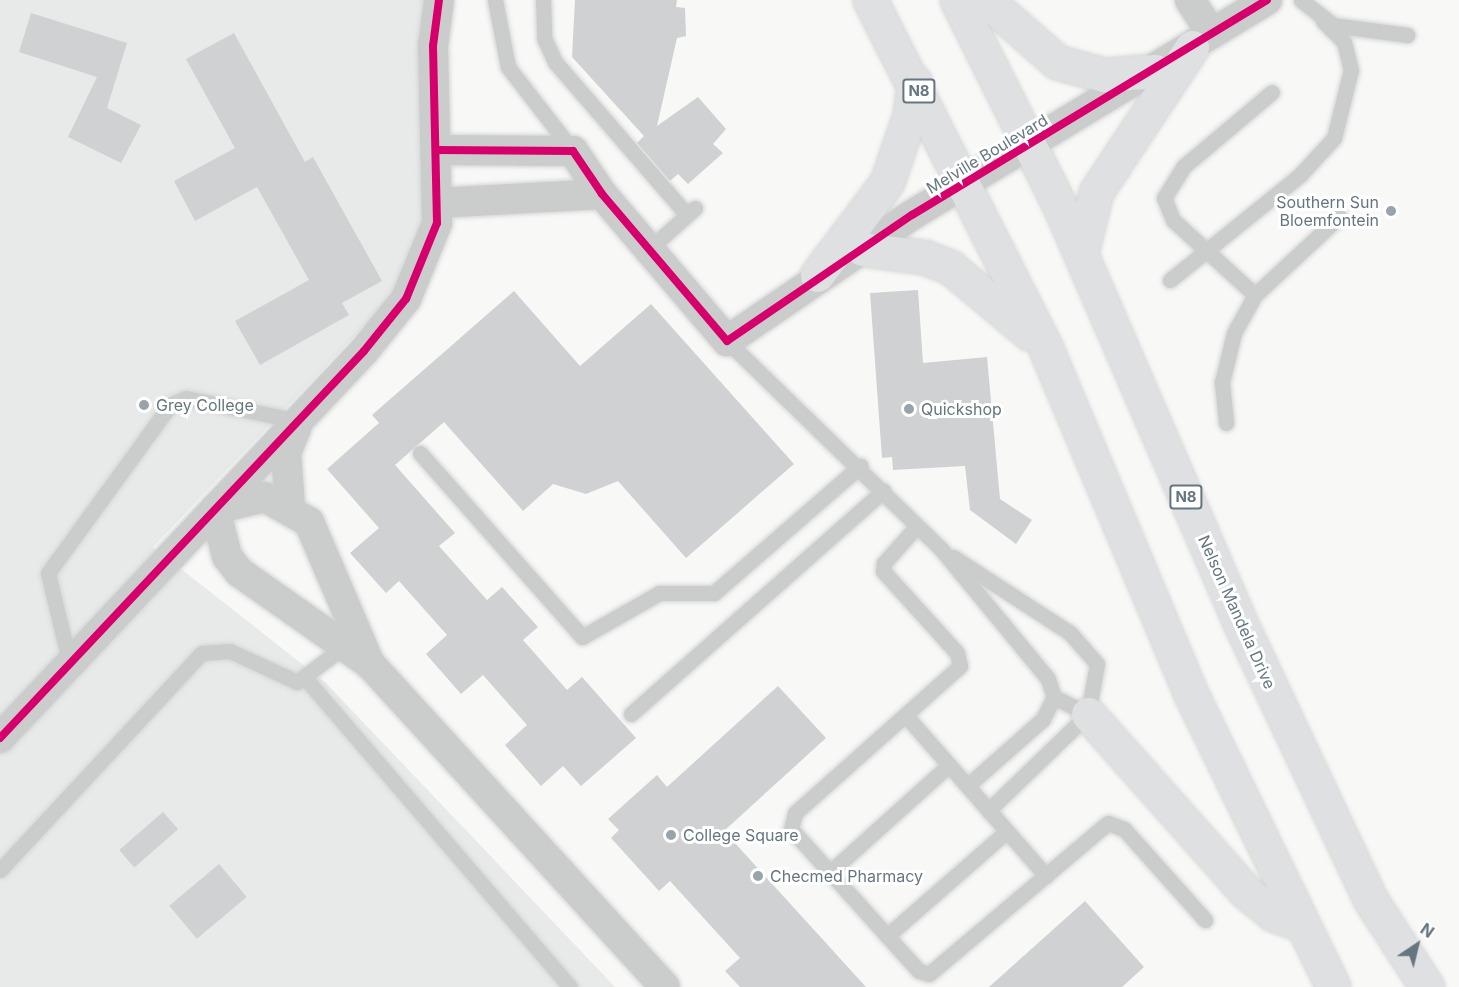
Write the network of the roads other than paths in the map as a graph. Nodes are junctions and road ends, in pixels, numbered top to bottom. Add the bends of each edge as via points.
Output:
1 (438, 0) edge
2 (495, 0) edge
3 (543, 0) edge
4 (870, 0) edge
5 (957, 0) edge
6 (986, 0) edge
7 (1190, 0) edge
8 (1268, 0) edge
9 (1301, 0) edge
10 (1323, 21) junction
11 (1407, 35) dead end
12 (1202, 40) junction
13 (1155, 71) junction
14 (914, 81) junction
15 (1272, 92) dead end
16 (1031, 144) junction
17 (437, 150) junction
18 (573, 151) junction
19 (965, 182) junction
20 (602, 194) junction
21 (438, 203) junction
22 (1339, 217) dead end
23 (862, 249) junction
24 (648, 250) junction
25 (1205, 250) junction
26 (1081, 253) junction
27 (817, 275) junction
28 (1170, 280) dead end
29 (1255, 295) junction
30 (727, 341) junction
31 (1046, 349) junction
32 (299, 421) junction
33 (1226, 423) dead end
34 (420, 453) dead end
35 (860, 466) junction
36 (883, 491) junction
37 (290, 507) junction
38 (215, 509) junction
39 (917, 526) junction
40 (940, 549) junction
41 (352, 640) junction
42 (69, 660) junction
43 (306, 679) junction
44 (1054, 697) junction
45 (631, 714) dead end
46 (1088, 714) junction
47 (907, 717) junction
48 (0, 738) edge
49 (949, 765) junction
50 (967, 786) junction
51 (988, 811) junction
52 (1006, 831) junction
53 (3, 859) edge
54 (829, 873) junction
55 (1046, 876) junction
56 (1205, 920) dead end
57 (1303, 925) junction
58 (887, 936) junction
59 (570, 987) edge
60 (665, 987) edge
61 (1333, 987) edge
62 (1427, 987) edge

1 - 17 street via 433,46
2 - 18 lane via 508,67
3 - 24 lane via 544,38 555,63 691,212
4 - 14 highway, N8
5 - 16 highway, Nelson Mandela Drive / N8
6 - 13 highway via 1057,62 1104,75
7 - 12 street
8 - 12 street, Melville Boulevard
9 - 10 lane
10 - 11 lane
10 - 25 lane via 1344,42 1351,70 1334,138 1299,176
12 - 13 street, Melville Boulevard
12 - 26 highway via 1096,192
13 - 16 street, Melville Boulevard
14 - 19 highway, N8
14 - 27 highway via 910,115 887,182
15 - 25 lane via 1170,180 1164,198 1173,220
16 - 19 street, Melville Boulevard
16 - 26 highway, Nelson Mandela Drive / N8
17 - 18 street
17 - 21 street
18 - 20 street
19 - 23 street, Melville Boulevard
19 - 31 highway, N8
20 - 21 street
20 - 24 street
21 - 32 street via 432,245 406,299
22 - 29 lane
23 - 27 street, Melville Boulevard
23 - 31 highway via 924,257 950,267
24 - 30 street
25 - 28 lane
25 - 29 lane
26 - 62 highway, Nelson Mandela Drive / N8 via 1304,761 1370,899
27 - 30 street, Melville Boulevard
29 - 33 lane via 1234,333 1221,382
30 - 35 lane
31 - 57 highway, N8 via 1189,690
32 - 37 street via 286,453
32 - 38 street
32 - 42 lane via 186,398 170,405 48,573
34 - 35 lane via 582,637 659,592 714,593
35 - 36 lane
36 - 39 lane
36 - 45 lane
37 - 38 street via 265,497
37 - 41 street via 309,522
38 - 41 street via 227,556 239,572
38 - 42 street
39 - 40 lane
39 - 47 lane via 884,563 883,571 957,653 960,666
40 - 44 lane via 1039,666
40 - 46 lane via 1087,648 1098,680
41 - 43 lane
41 - 60 street
42 - 48 street
43 - 53 lane via 288,680 230,651 202,653
43 - 59 lane
44 - 46 lane
44 - 50 lane via 1043,719
46 - 51 lane
46 - 57 highway via 1246,892 1273,914
47 - 49 lane
47 - 54 lane via 792,818 791,829
49 - 50 lane
49 - 54 lane
50 - 51 lane
51 - 52 lane
52 - 55 lane
52 - 58 lane
54 - 58 lane
55 - 56 lane via 1102,826 1115,823
55 - 58 lane via 936,973 919,971
57 - 61 highway, N8

